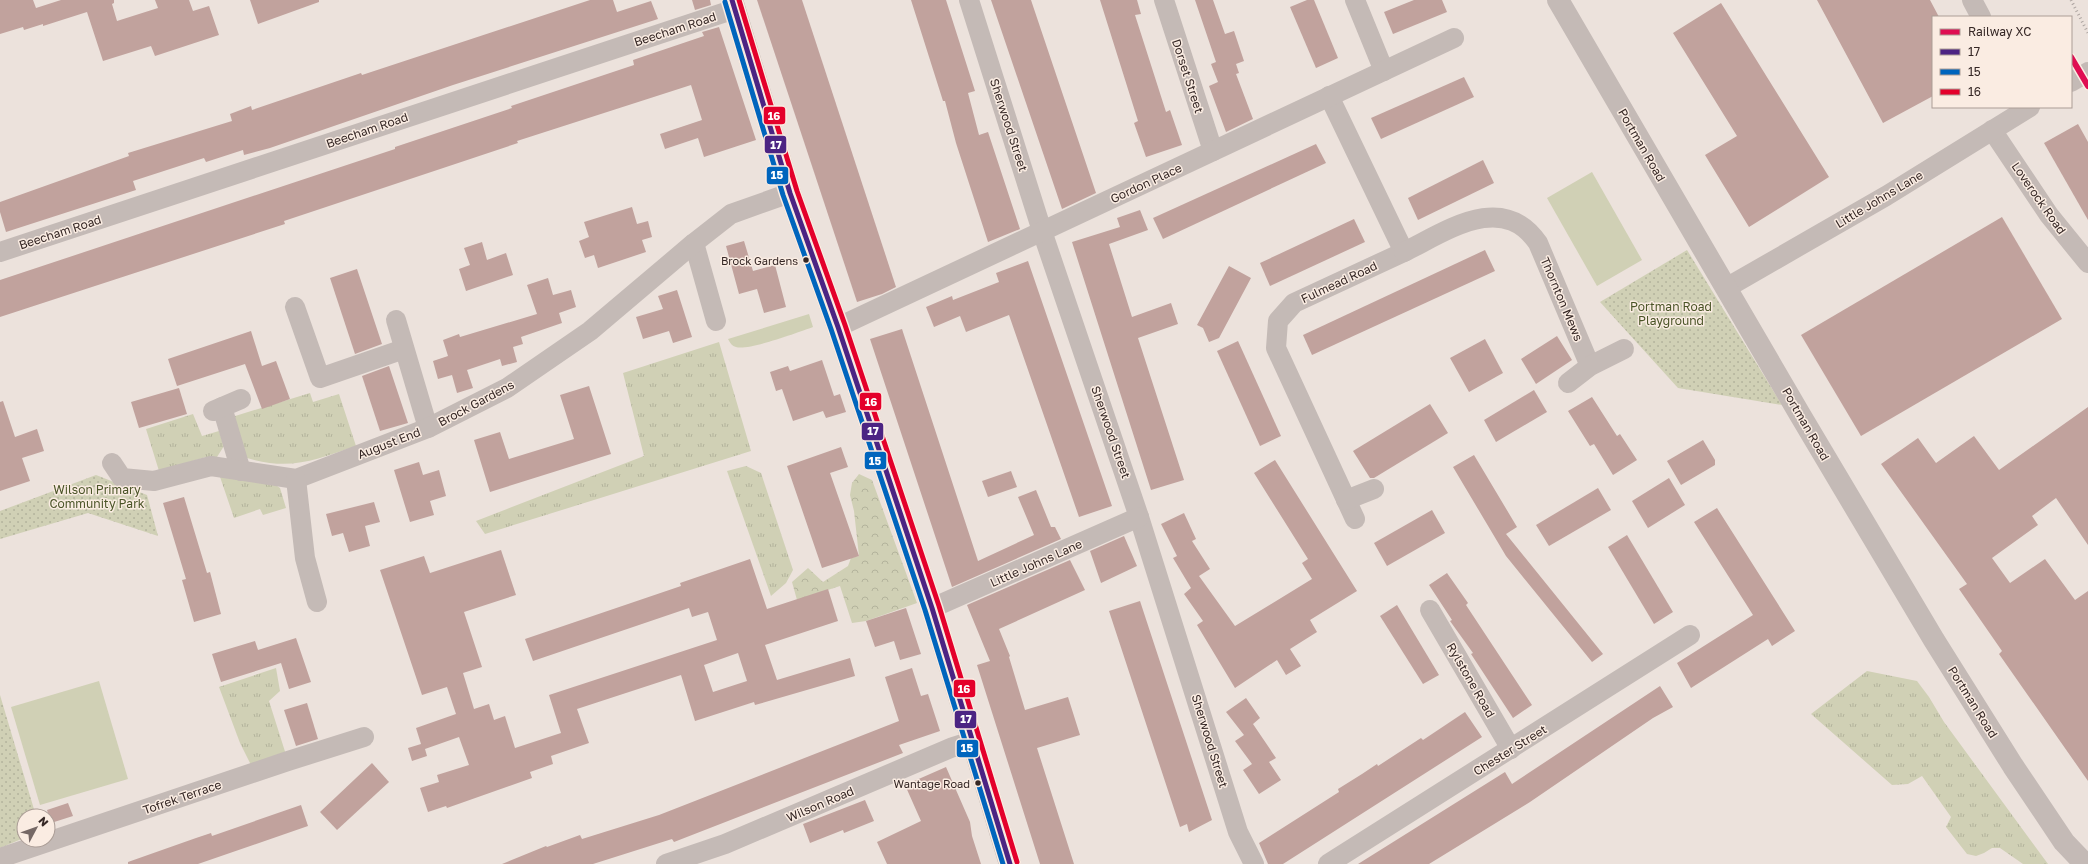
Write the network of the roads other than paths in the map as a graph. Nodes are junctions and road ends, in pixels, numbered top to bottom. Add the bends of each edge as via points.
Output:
1 (969, 0) edge
2 (1164, 0) edge
3 (1355, 0) edge
4 (1558, 0) edge
5 (1972, 0) edge
6 (733, 5) edge
7 (1980, 16) edge
8 (1454, 38) dead end
9 (1384, 71) junction
10 (2088, 72) edge
11 (2072, 81) edge
12 (1329, 96) junction
13 (2028, 108) edge
14 (1992, 130) junction
15 (1213, 151) junction
16 (790, 193) junction
17 (1042, 231) junction
18 (1531, 233) joint
19 (694, 243) junction
20 (0, 252) edge
21 (1404, 252) junction
22 (2088, 263) edge
23 (1726, 288) junction
24 (295, 307) dead end
25 (396, 320) dead end
26 (716, 321) dead end
27 (838, 327) junction
28 (404, 349) junction
29 (1624, 349) dead end
30 (1590, 366) junction
31 (1568, 383) dead end
32 (241, 400) dead end
33 (428, 428) junction
34 (112, 463) dead end
35 (241, 471) junction
36 (296, 479) junction
37 (1374, 489) dead end
38 (1346, 500) junction
39 (1139, 517) junction
40 (1355, 519) dead end
41 (317, 602) dead end
42 (932, 608) junction
43 (1430, 610) dead end
44 (1690, 635) dead end
45 (364, 737) dead end
46 (972, 741) junction
47 (1512, 749) junction
48 (2064, 842) junction
49 (0, 858) edge
50 (666, 864) edge
51 (1010, 864) edge
52 (1254, 864) edge
53 (1328, 864) edge
54 (2072, 864) edge
55 (2084, 864) edge

1 - 17 street, Sherwood Street
2 - 15 street, Dorset Street
3 - 9 street
4 - 23 street, Portman Road
5 - 7 street
6 - 16 main road
6 - 20 street, Beecham Road
8 - 9 street, Gordon Place
9 - 12 street, Gordon Place
10 - 11 street
12 - 15 street, Gordon Place
12 - 21 street
13 - 14 street, Little Johns Lane
14 - 22 street, Loverock Road via 2049,216
14 - 23 street, Little Johns Lane via 1886,196
15 - 17 street, Gordon Place
16 - 19 street, Brock Gardens via 731,214
16 - 27 main road
17 - 27 street, Gordon Place
17 - 39 street, Sherwood Street
18 - 21 street, Fulmead Road via 1520,223 1499,217 1476,218
18 - 30 street, Thornton Mews via 1540,247
19 - 26 street
19 - 33 street, Brock Gardens via 583,335 507,388
21 - 38 street, Fulmead Road via 1294,303 1278,321 1276,348
23 - 48 street, Portman Road via 1934,640
24 - 28 street via 320,378
25 - 28 street, August End
27 - 42 main road
28 - 33 street, August End
29 - 30 street
30 - 31 street
32 - 35 street via 217,409
33 - 36 street, August End
34 - 35 street, August End via 122,478 154,480 211,466
35 - 36 street, August End
36 - 41 street via 305,558
37 - 38 street
38 - 40 street, Fulmead Road
39 - 42 street, Little Johns Lane
39 - 52 street, Sherwood Street via 1238,832
42 - 46 main road
43 - 47 street, Rylstone Road
44 - 47 street, Chester Street
45 - 49 street, Tofrek Terrace
46 - 50 street, Wilson Road via 953,746 725,844
46 - 51 main road
47 - 53 street, Chester Street
48 - 54 street, Portman Road
48 - 55 street, Portman Road

